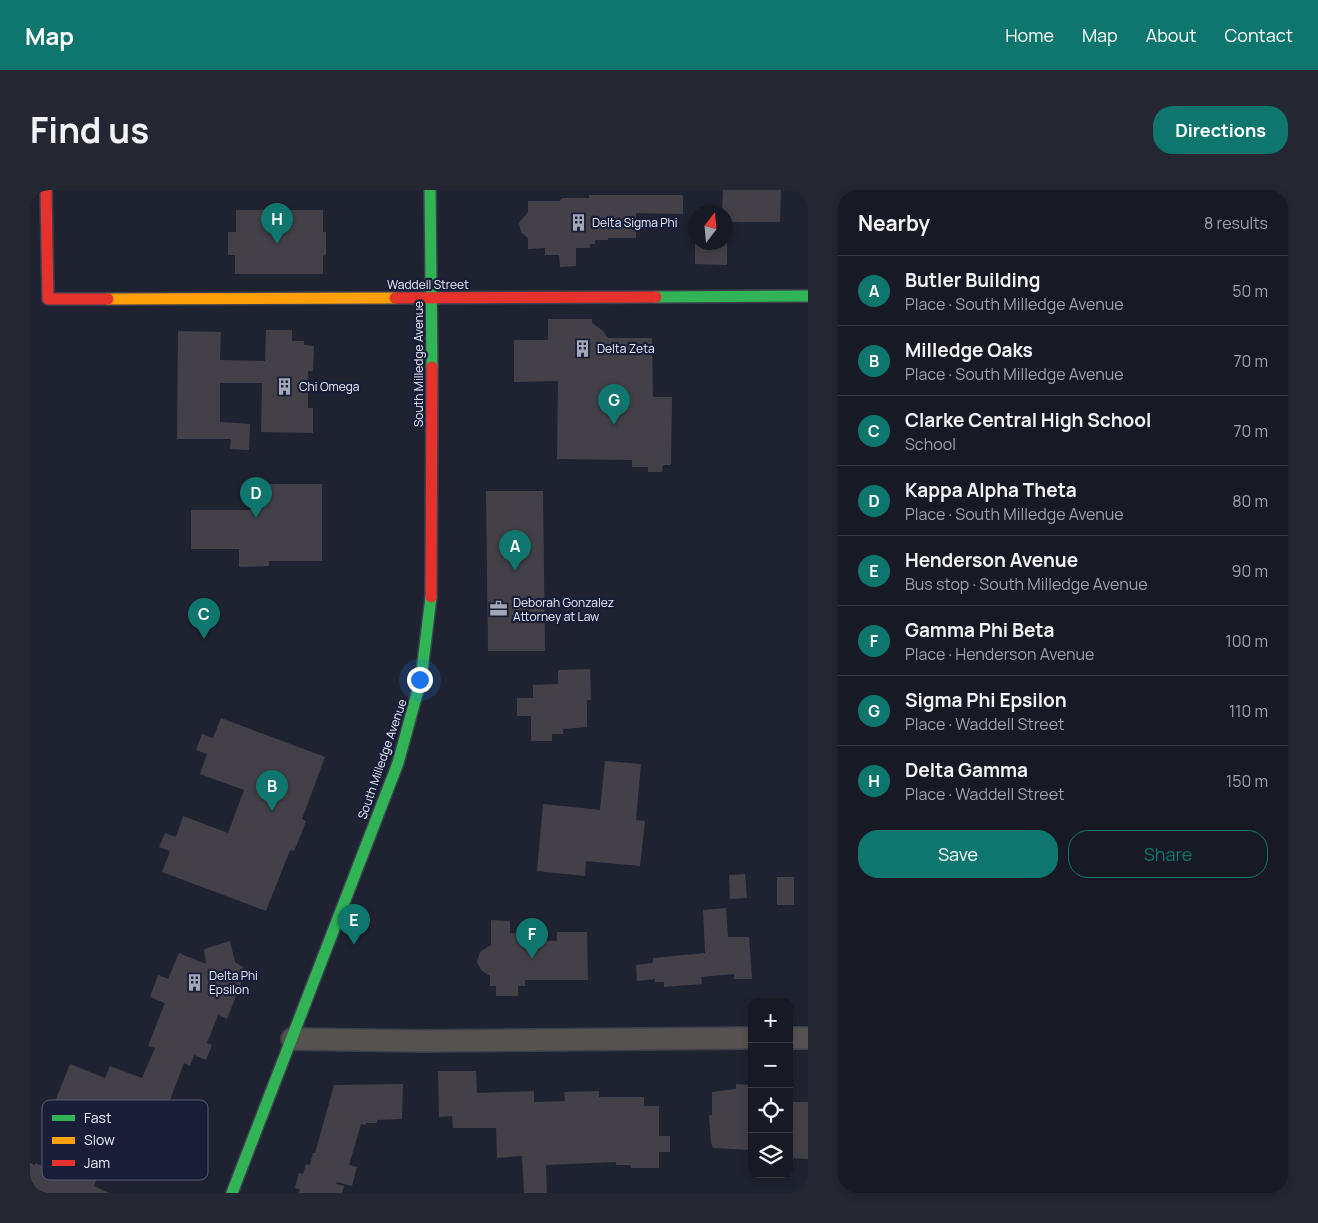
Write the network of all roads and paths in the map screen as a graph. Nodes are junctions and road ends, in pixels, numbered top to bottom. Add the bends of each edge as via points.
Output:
1 (46, 190) edge
2 (430, 190) edge
3 (808, 296) edge
4 (432, 297) junction
5 (748, 1038) edge
6 (793, 1038) edge
7 (808, 1038) edge
8 (292, 1039) junction
9 (232, 1193) edge

1 - 4 main road, Waddell Street via 48,299
2 - 4 main road, South Milledge Avenue
3 - 4 main road, Waddell Street
4 - 8 main road, South Milledge Avenue via 431,593 419,692 398,763
5 - 8 street
6 - 7 street
8 - 9 main road, South Milledge Avenue

